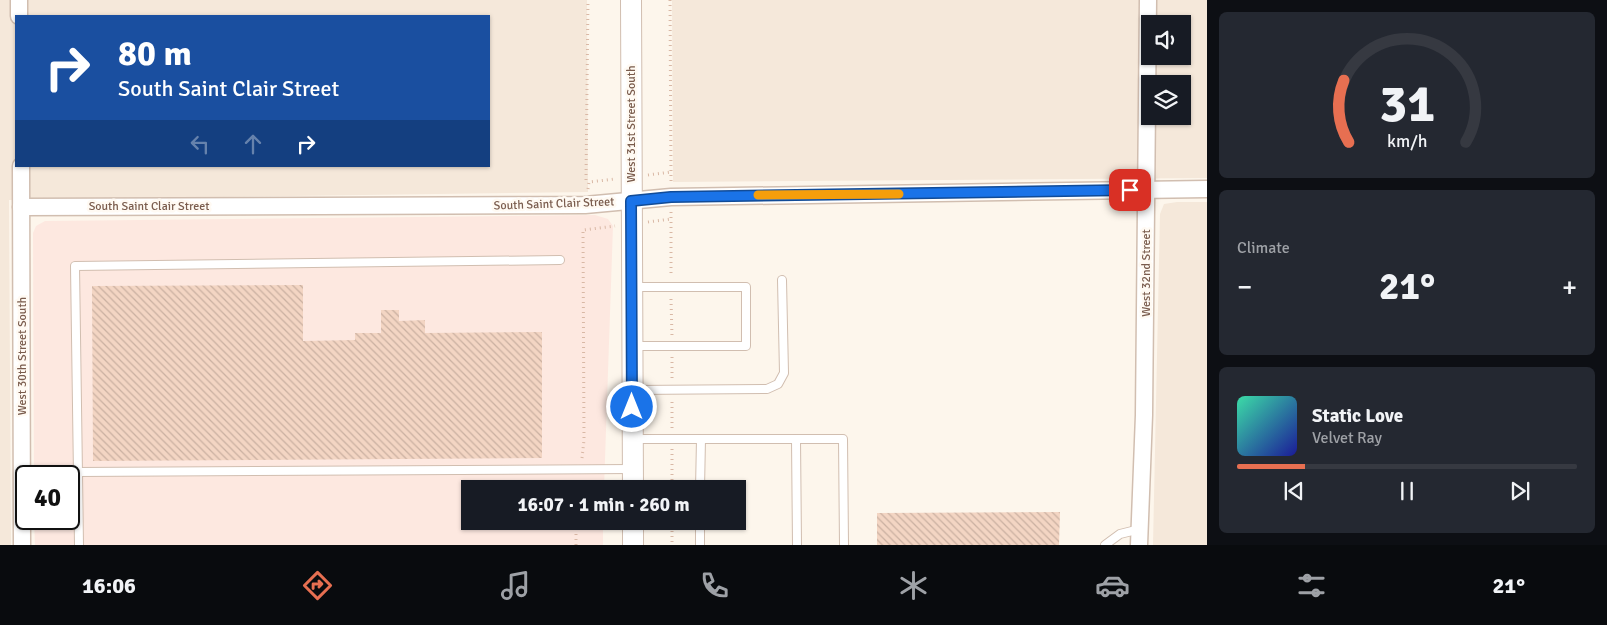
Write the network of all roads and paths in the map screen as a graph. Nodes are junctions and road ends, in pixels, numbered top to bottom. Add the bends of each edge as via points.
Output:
1 (19, 0) edge
2 (588, 0) edge
3 (631, 0) edge
4 (670, 0) edge
5 (1148, 0) edge
6 (19, 15) edge
7 (21, 167) edge
8 (586, 180) dead end
9 (1207, 189) edge
10 (1147, 190) junction
11 (671, 197) junction
12 (631, 201) junction
13 (21, 207) junction
14 (671, 219) junction
15 (632, 224) junction
16 (560, 260) dead end
17 (782, 280) dead end
18 (632, 286) junction
19 (671, 286) junction
20 (632, 346) junction
21 (672, 346) junction
22 (632, 390) junction
23 (672, 390) junction
24 (672, 439) junction
25 (700, 439) junction
26 (633, 440) junction
27 (796, 440) junction
28 (77, 465) edge
29 (580, 470) junction
30 (80, 472) edge
31 (633, 479) edge
32 (672, 480) edge
33 (700, 480) edge
34 (79, 530) edge
35 (576, 530) edge
36 (633, 530) edge
37 (672, 530) edge
38 (700, 530) edge
39 (1139, 537) edge
40 (22, 545) edge
41 (79, 545) edge
42 (576, 545) edge
43 (633, 545) edge
44 (672, 545) edge
45 (700, 545) edge
46 (796, 545) edge
47 (844, 545) edge
48 (1105, 545) edge

1 - 6 street
2 - 8 path
3 - 12 street, West 31st Street South
4 - 11 path
5 - 10 street, West 32nd Street
7 - 13 street, West 30th Street South
9 - 10 street, South Saint Clair Street
10 - 11 street, South Saint Clair Street
10 - 39 street, West 32nd Street
11 - 12 street, South Saint Clair Street
11 - 14 path
12 - 13 street, South Saint Clair Street via 585,205
12 - 15 street, West 31st Street South
13 - 40 street, West 30th Street South
14 - 15 path
14 - 19 path
15 - 18 street, West 31st Street South
15 - 29 path via 583,230 584,440
16 - 28 lane via 75,266
17 - 23 lane via 784,373 778,384 767,389
18 - 19 lane
18 - 20 street, West 31st Street South
19 - 21 path
19 - 21 lane via 746,287 746,346
20 - 21 lane
20 - 22 street, West 31st Street South
21 - 23 path
22 - 23 lane
22 - 26 street, West 31st Street South
23 - 24 path
24 - 25 lane
24 - 26 lane
24 - 32 path
25 - 27 lane
25 - 33 lane
26 - 31 street, West 31st Street South
27 - 46 lane
27 - 47 lane via 843,440
29 - 30 lane
29 - 31 lane
34 - 41 lane
35 - 42 path
36 - 43 street
37 - 44 path
38 - 45 lane
39 - 48 lane via 1120,534

